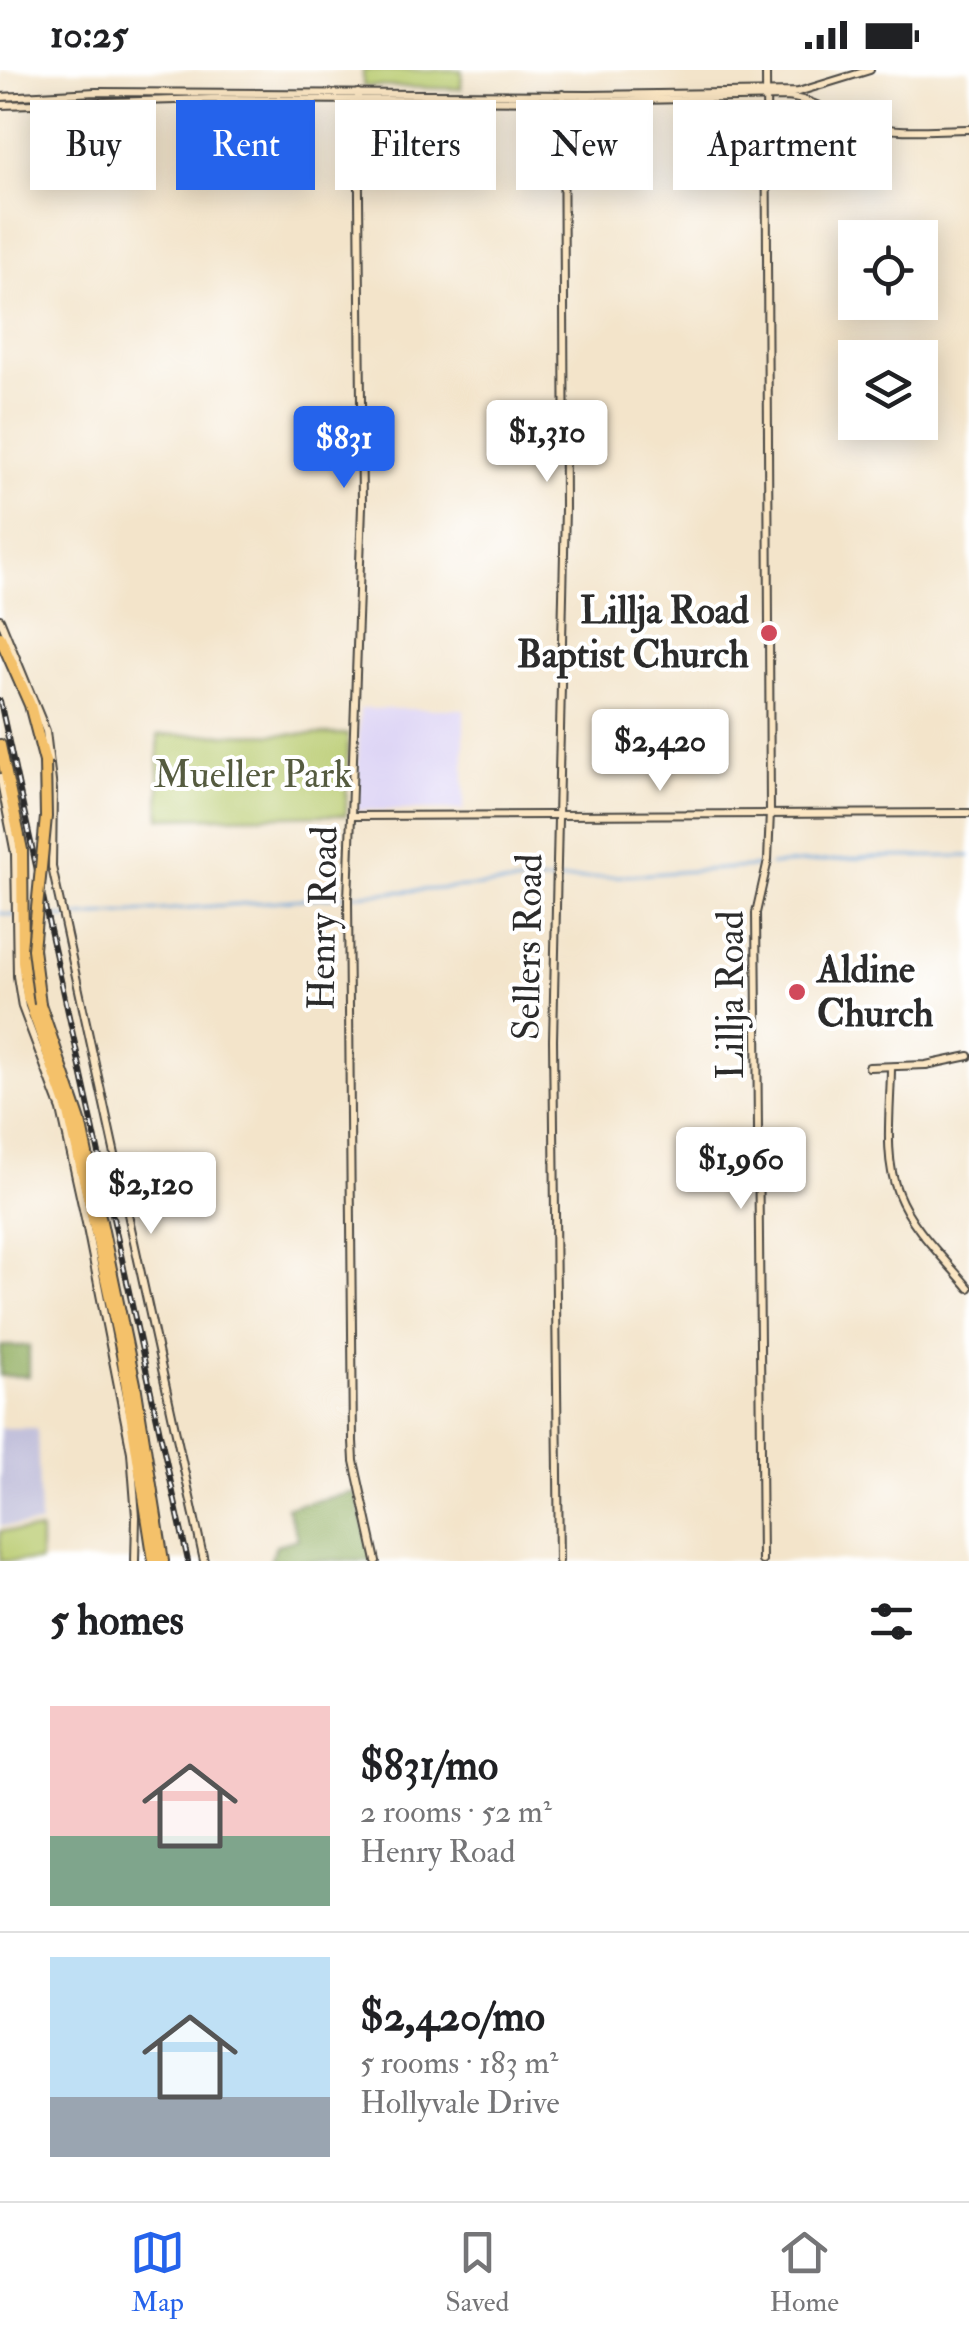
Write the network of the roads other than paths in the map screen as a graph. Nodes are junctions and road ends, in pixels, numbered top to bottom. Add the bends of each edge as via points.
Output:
1 (766, 70) edge
2 (870, 70) edge
3 (358, 96) junction
4 (766, 96) junction
5 (0, 97) edge
6 (563, 97) junction
7 (40, 100) joint
8 (30, 102) edge
9 (0, 106) edge
10 (969, 128) edge
11 (0, 618) edge
12 (0, 637) edge
13 (0, 745) edge
14 (0, 777) edge
15 (770, 812) junction
16 (969, 812) edge
17 (558, 814) junction
18 (352, 816) junction
19 (969, 1056) edge
20 (869, 1067) dead end
21 (891, 1068) junction
22 (969, 1288) edge
23 (134, 1561) edge
24 (154, 1561) edge
25 (163, 1561) edge
26 (204, 1561) edge
27 (376, 1561) edge
28 (559, 1561) edge
29 (762, 1561) edge

1 - 4 street, Lillja Road
2 - 4 street
3 - 6 street
3 - 7 street
3 - 18 street, Henry Road via 362,506
4 - 6 street
4 - 10 street via 805,99 878,128
4 - 15 street, Lillja Road
5 - 7 street
6 - 17 street, Sellers Road
8 - 9 street
11 - 26 street via 46,731 53,790 50,853
12 - 25 highway, bridge via 46,762 33,949 40,1004 80,1120 135,1384
13 - 24 highway via 20,838 28,997 72,1124 121,1349
14 - 23 street via 15,854 22,1007 61,1110 129,1437
15 - 16 street
15 - 17 street
15 - 29 street, Lillja Road via 756,913
17 - 18 street
17 - 28 street, Sellers Road via 553,1060
18 - 27 street, Henry Road via 354,1449
19 - 21 street
20 - 21 street
21 - 22 street via 898,1195

